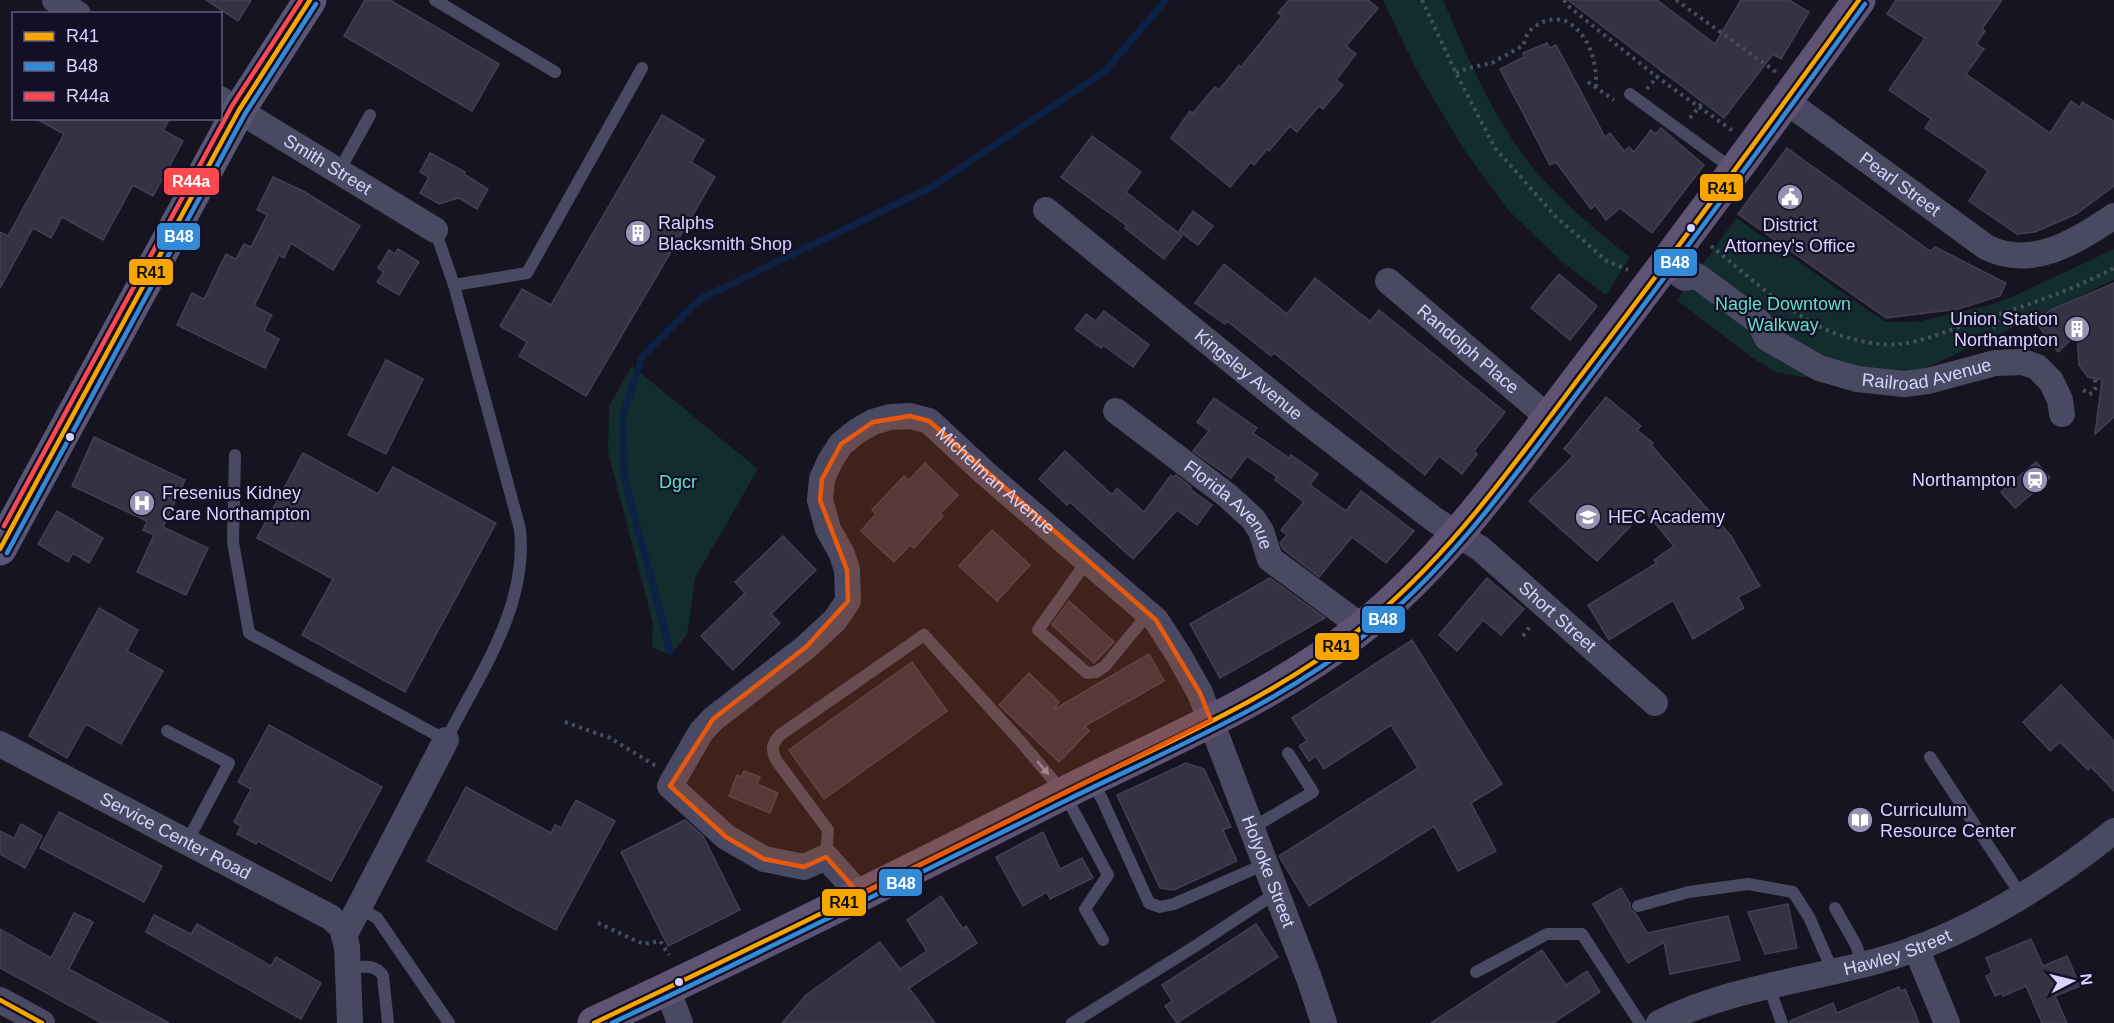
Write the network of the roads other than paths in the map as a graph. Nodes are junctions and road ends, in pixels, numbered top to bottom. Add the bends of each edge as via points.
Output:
1 (55, 0) edge
2 (310, 0) edge
3 (435, 0) edge
4 (1859, 0) edge
5 (75, 12) edge
6 (642, 68) dead end
7 (555, 72) dead end
8 (1781, 87) junction
9 (1630, 94) dead end
10 (230, 104) edge
11 (370, 115) dead end
12 (222, 119) edge
13 (222, 120) edge
14 (339, 171) junction
15 (1735, 171) junction
16 (1046, 210) dead end
17 (2114, 216) edge
18 (435, 230) joint
19 (1675, 271) junction
20 (1388, 281) dead end
21 (454, 285) junction
22 (1116, 411) dead end
23 (2062, 414) dead end
24 (1549, 418) junction
25 (235, 455) dead end
26 (1456, 534) junction
27 (2, 540) edge
28 (1087, 561) junction
29 (1148, 614) junction
30 (1362, 627) junction
31 (1655, 704) dead end
32 (1211, 720) junction
33 (166, 731) dead end
34 (446, 740) junction
35 (0, 744) edge
36 (1288, 753) dead end
37 (1930, 757) dead end
38 (1077, 787) junction
39 (1252, 828) junction
40 (2114, 831) edge
41 (187, 842) junction
42 (826, 857) junction
43 (1265, 864) junction
44 (1276, 893) junction
45 (860, 895) junction
46 (2021, 895) junction
47 (1638, 906) dead end
48 (359, 908) junction
49 (1835, 908) dead end
50 (345, 936) junction
51 (1103, 940) dead end
52 (1916, 948) junction
53 (1863, 964) junction
54 (349, 968) junction
55 (1476, 972) dead end
56 (1833, 972) junction
57 (1769, 987) junction
58 (667, 988) junction
59 (0, 1000) edge
60 (42, 1023) edge
61 (350, 1023) edge
62 (388, 1023) edge
63 (449, 1023) edge
64 (594, 1023) edge
65 (680, 1023) edge
66 (1072, 1023) edge
67 (1324, 1023) edge
68 (1640, 1023) edge
69 (1659, 1023) edge
70 (1782, 1023) edge
71 (1947, 1023) edge

1 - 5 street
2 - 10 main road
3 - 7 lane
4 - 8 main road
6 - 21 lane via 527,273
8 - 15 main road
8 - 17 street, Pearl Street via 1998,253 2034,255 2070,243
9 - 15 lane
10 - 12 main road
10 - 14 street, Smith Street
11 - 14 lane
13 - 27 main road
14 - 18 street, Smith Street
15 - 19 main road
16 - 26 street, Kingsley Avenue via 1298,414
18 - 21 lane
19 - 23 street, Railroad Avenue via 1697,276 1760,322 1767,338 1819,368 1879,382 1917,383 1995,363 2030,364 2051,381
19 - 24 main road
20 - 24 street, Randolph Place
21 - 34 lane via 520,529 522,551 515,598 503,631
22 - 30 street, Florida Avenue via 1228,496 1253,519 1270,559
24 - 26 main road
25 - 34 lane via 233,542 249,633
26 - 30 main road via 1407,587
26 - 31 street, Short Street via 1481,549
28 - 29 street, Michelman Avenue
28 - 29 lane via 1038,630 1087,673 1105,666
28 - 42 street, Michelman Avenue via 929,421 910,416 890,417 873,422 841,444 822,479 820,500 828,529 848,570 848,601 835,620 806,647 713,719 701,732 673,781 726,837 764,859 804,867
29 - 32 street, Michelman Avenue via 1178,654
30 - 32 main road via 1318,660
32 - 38 main road
32 - 39 street, Holyoke Street
33 - 41 lane via 229,763
34 - 48 street
35 - 41 street, Service Center Road
36 - 39 lane via 1312,792
37 - 46 lane
42 -> 38 lane via 828,830 776,760 773,743 924,635 1022,742
38 - 43 lane via 1102,799 1149,903 1160,907 1174,904
38 - 45 main road
38 - 51 lane via 1108,875 1084,909
39 - 43 street, Holyoke Street
40 - 46 street, Hawley Street
41 - 50 street, Service Center Road via 330,917 342,927
42 - 45 street
43 - 44 street, Holyoke Street
44 - 66 lane
44 - 67 street, Holyoke Street
45 - 58 main road
46 - 52 street, Hawley Street
47 - 56 lane via 1689,892 1748,884 1793,892 1809,917
48 - 50 street
48 - 63 lane via 377,918
49 - 53 lane
50 - 54 street
52 - 53 street, Hawley Street
52 - 71 street
53 - 56 street, Hawley Street
54 - 61 street
54 - 62 lane via 379,969
55 - 68 lane via 1547,934 1582,934
56 - 57 street, Hawley Street
57 - 69 street, Hawley Street via 1711,1001
57 - 70 lane
58 - 64 main road
58 - 65 street
59 - 60 street

